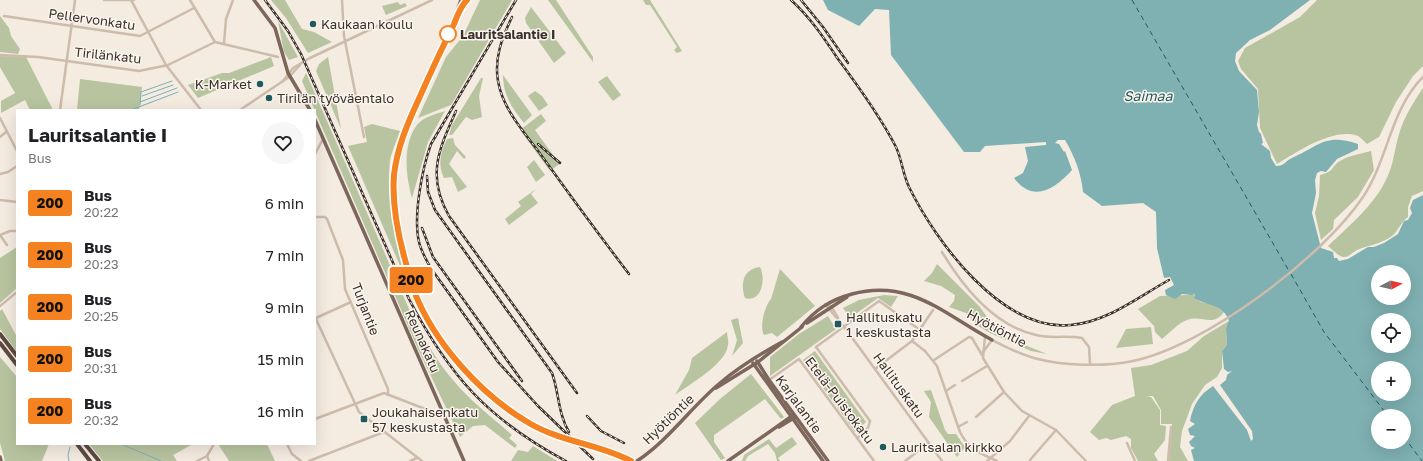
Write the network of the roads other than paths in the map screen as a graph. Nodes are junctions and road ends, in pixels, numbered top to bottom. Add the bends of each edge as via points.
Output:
1 (75, 0) edge
2 (104, 0) edge
3 (132, 0) edge
4 (190, 0) edge
5 (233, 0) edge
6 (254, 0) edge
7 (432, 0) edge
8 (461, 0) edge
9 (467, 0) edge
10 (341, 1) edge
11 (194, 8) junction
12 (4, 16) dead end
13 (71, 26) junction
14 (148, 32) junction
15 (447, 36) junction
16 (345, 41) junction
17 (215, 42) junction
18 (224, 43) junction
19 (0, 55) edge
20 (278, 57) dead end
21 (67, 61) junction
22 (166, 65) junction
23 (288, 75) junction
24 (1423, 77) edge
25 (60, 109) edge
26 (200, 109) edge
27 (241, 109) edge
28 (309, 109) edge
29 (0, 118) edge
30 (316, 122) edge
31 (6, 132) junction
32 (0, 137) edge
33 (364, 137) dead end
34 (323, 139) junction
35 (16, 149) edge
36 (316, 152) edge
37 (16, 167) edge
38 (0, 174) edge
39 (0, 200) edge
40 (16, 202) edge
41 (316, 217) edge
42 (16, 231) edge
43 (0, 235) edge
44 (7, 245) dead end
45 (942, 252) dead end
46 (16, 293) edge
47 (853, 294) junction
48 (351, 302) junction
49 (825, 304) junction
50 (0, 306) edge
51 (830, 308) junction
52 (933, 310) dead end
53 (316, 317) edge
54 (316, 319) edge
55 (844, 326) junction
56 (801, 327) junction
57 (920, 330) junction
58 (0, 334) edge
59 (985, 336) junction
60 (992, 340) junction
61 (912, 341) junction
62 (782, 342) junction
63 (0, 343) edge
64 (983, 352) junction
65 (16, 355) edge
66 (756, 357) junction
67 (983, 358) junction
68 (934, 360) junction
69 (758, 362) junction
70 (753, 363) junction
71 (16, 364) edge
72 (1090, 364) junction
73 (987, 366) junction
74 (875, 369) junction
75 (769, 380) junction
76 (962, 381) dead end
77 (955, 385) dead end
78 (946, 391) junction
79 (1004, 392) junction
80 (388, 395) junction
81 (354, 404) junction
82 (443, 412) junction
83 (1030, 416) junction
84 (793, 417) junction
85 (976, 417) dead end
86 (316, 418) edge
87 (967, 422) dead end
88 (958, 427) junction
89 (1171, 427) dead end
90 (1056, 430) junction
91 (385, 432) junction
92 (857, 438) junction
93 (929, 443) junction
94 (1127, 443) dead end
95 (77, 445) edge
96 (77, 445) edge
97 (86, 445) edge
98 (213, 445) edge
99 (288, 445) edge
100 (207, 456) junction
101 (0, 457) edge
102 (418, 458) junction
103 (991, 458) junction
104 (733, 459) edge
105 (1030, 460) dead end
106 (1, 461) edge
107 (87, 461) edge
108 (90, 461) edge
109 (99, 461) edge
110 (197, 461) edge
111 (210, 461) edge
112 (301, 461) edge
113 (309, 461) edge
114 (410, 461) edge
115 (422, 461) edge
116 (464, 461) edge
117 (631, 461) edge
118 (637, 461) edge
119 (728, 461) edge
120 (823, 461) edge
121 (828, 461) edge
122 (874, 461) edge
123 (905, 461) edge
124 (942, 461) edge
125 (987, 461) edge
126 (997, 461) edge
127 (1086, 461) edge
128 (1135, 461) edge
129 (1168, 461) edge

1 - 13 street
2 - 3 street
3 - 14 street
4 - 11 street
5 - 18 street via 226,19
6 - 23 main road via 275,28
7 - 16 street
8 - 15 main road
9 - 15 main road
10 - 16 street
11 - 14 street, Pellervonkatu
11 - 17 street
12 - 13 street, Pellervonkatu
13 - 14 street, Pellervonkatu via 140,36
13 - 21 street
14 - 22 street
15 - 117 main road via 405,129 394,176 397,221 414,290 437,337 472,377 500,403 552,434 606,450
16 - 23 street via 300,64
16 - 33 street
17 - 18 street
17 - 22 street, Tirilänkatu
18 - 20 street
19 - 21 street, Tirilänkatu via 38,56
21 - 22 street, Tirilänkatu via 139,71
21 - 25 street
22 - 26 street
23 - 27 street
23 - 28 main road
24 - 72 street, Hyötiöntie via 1398,114 1381,164 1364,196 1341,226 1279,281 1202,332 1170,349 1133,361
29 - 31 street
30 - 34 main road, Reunakatu
31 - 32 street
31 - 35 street
34 - 36 street
34 - 82 main road, Reunakatu
37 - 38 street
39 - 40 street
41 - 48 street, Turjantie via 327,219 343,260 345,289
42 - 43 street via 10,230
43 - 44 street
45 - 72 street via 965,286 988,309 1003,320 1037,336 1082,338 1089,347
46 - 50 street
47 - 49 main road, Hyötiöntie
47 - 51 main road, Hyötiöntie
47 - 59 main road, Hyötiöntie via 886,289 903,292 939,307
48 - 53 street
48 - 80 street, Turjantie via 388,389
49 - 51 street, Hallituskatu
49 - 56 main road, Hyötiöntie
51 - 55 street, Hallituskatu
51 - 56 main road, Hyötiöntie
52 - 57 street
54 - 81 street
55 - 57 street via 879,301
55 - 74 street, Hallituskatu
55 - 92 street via 816,347 870,421 868,428
56 - 62 main road, Hyötiöntie
57 - 61 street
58 - 65 highway
59 - 60 main road, Hyötiöntie
59 - 64 street
60 - 64 street
60 - 72 street, Hyötiöntie via 1013,351 1035,358
61 - 68 street
61 - 74 street
62 - 66 main road, Hyötiöntie
62 - 69 main road, Hyötiöntie
63 - 71 highway
64 - 67 street
66 - 69 main road, Karjalantie
66 - 70 main road, Hyötiöntie
67 - 68 street via 970,337
67 - 73 street
68 - 78 street
69 - 70 main road, Hyötiöntie
69 - 75 main road, Karjalantie
70 - 84 main road, Karjalantie
70 - 118 main road, Hyötiöntie via 712,390
73 - 76 street
73 - 79 street
74 - 93 street, Hallituskatu
75 - 84 main road, Karjalantie
75 - 92 street, Etelä-Puistokatu via 799,359
77 - 78 street
78 - 88 street
79 - 83 street
79 - 85 street
80 - 81 street via 381,394
80 - 82 street via 432,412
81 - 86 street
81 - 91 street via 359,412
82 - 116 main road, Reunakatu
83 - 90 street
83 - 103 street
84 - 104 main road
84 - 120 main road, Karjalantie
84 - 121 main road, Karjalantie
87 - 88 street
88 - 103 street via 970,448
89 - 129 street
90 - 105 street
90 - 127 street
91 - 102 street
91 - 113 street
92 - 122 street, Etelä-Puistokatu
93 - 123 street
93 - 124 street, Hallituskatu
94 - 128 street
95 - 107 highway
96 - 108 highway
97 - 109 highway
98 - 100 street
99 - 112 street via 292,454
100 - 110 street
100 - 111 street
101 - 106 main road
102 - 114 street
102 - 115 street
103 - 125 street
103 - 126 street
104 - 119 main road

